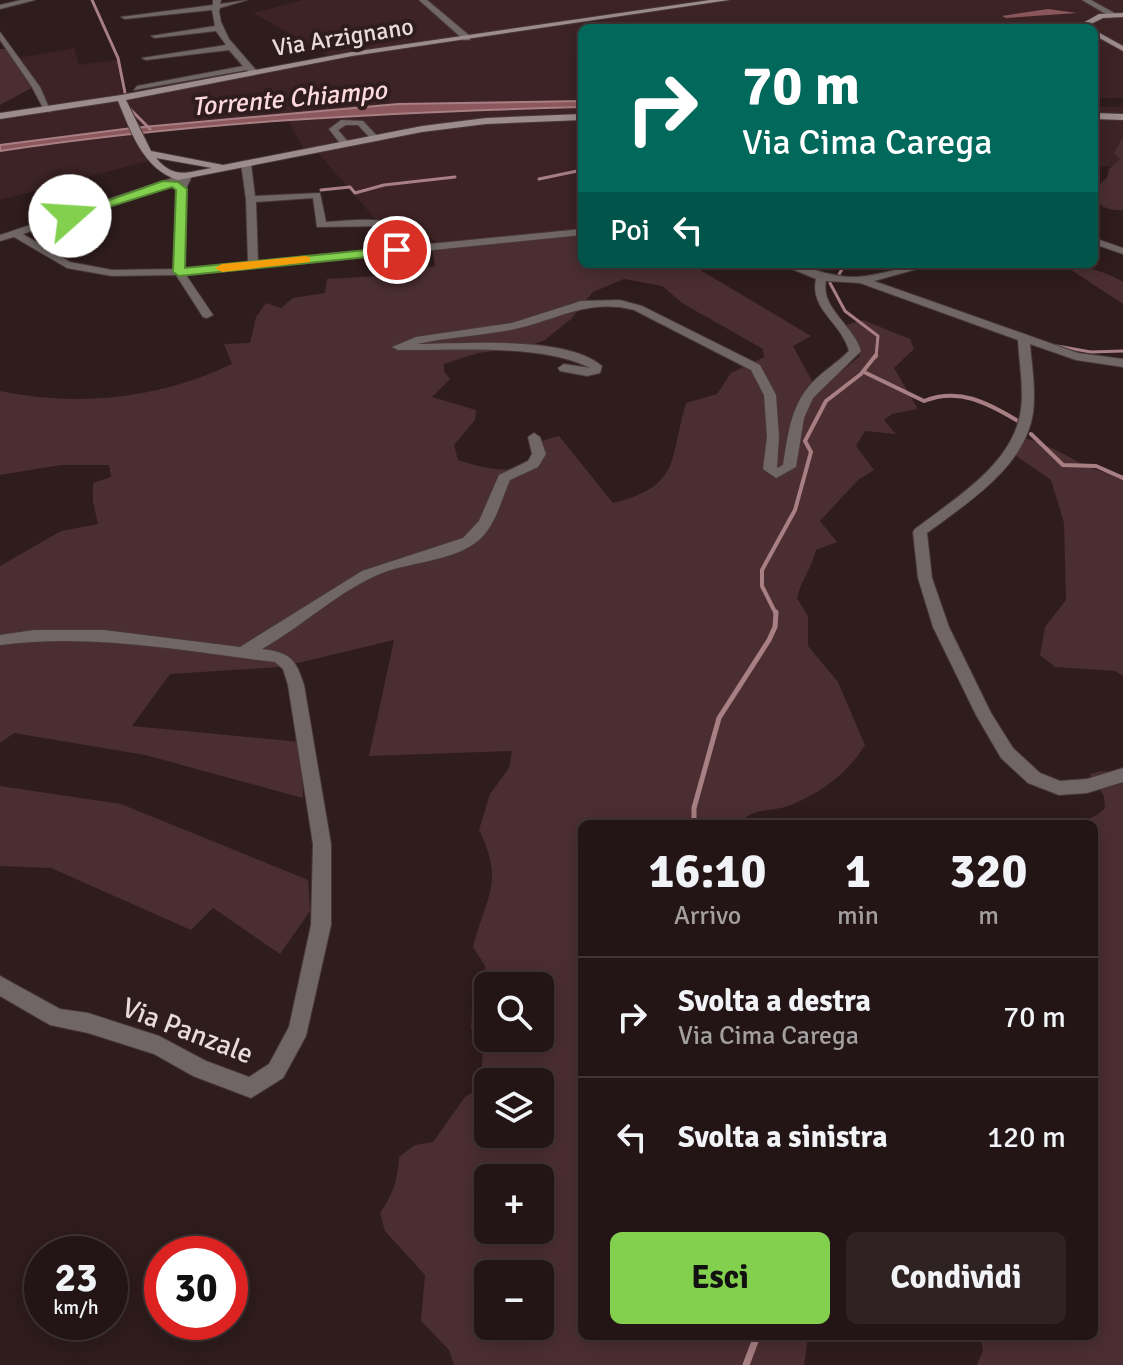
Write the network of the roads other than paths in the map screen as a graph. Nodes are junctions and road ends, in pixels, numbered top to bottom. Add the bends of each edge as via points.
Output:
1 (31, 0) edge
2 (243, 0) edge
3 (423, 0) edge
4 (725, 0) edge
5 (1086, 0) edge
6 (216, 3) edge
7 (0, 7) edge
8 (1119, 15) edge
9 (125, 17) dead end
10 (1089, 24) edge
11 (220, 28) junction
12 (0, 34) edge
13 (1098, 34) edge
14 (155, 36) dead end
15 (467, 38) junction
16 (231, 47) junction
17 (1123, 49) edge
18 (146, 58) dead end
19 (251, 69) junction
20 (137, 88) dead end
21 (121, 98) junction
22 (48, 110) junction
23 (0, 116) edge
24 (1098, 116) edge
25 (578, 117) edge
26 (1123, 117) edge
27 (375, 138) junction
28 (345, 144) junction
29 (150, 154) junction
30 (246, 164) junction
31 (195, 165) junction
32 (167, 176) junction
33 (184, 181) junction
34 (251, 199) junction
35 (578, 232) edge
36 (17, 234) junction
37 (0, 238) edge
38 (1098, 242) edge
39 (426, 247) junction
40 (1123, 251) edge
41 (253, 265) junction
42 (797, 268) edge
43 (916, 268) edge
44 (179, 272) junction
45 (822, 276) junction
46 (865, 282) junction
47 (207, 315) dead end
48 (1024, 340) junction
49 (1123, 363) edge
50 (564, 368) dead end
51 (534, 437) dead end
52 (0, 640) edge
53 (240, 653) junction
54 (1123, 775) edge
55 (0, 985) edge

1 - 7 street
2 - 6 street
3 - 15 street
4 - 15 main road, Via Arzignano
5 - 8 street
6 - 9 street
6 - 11 street
8 - 10 main road
11 - 14 street
11 - 16 street
12 - 22 street
13 - 17 main road
15 - 19 main road, Via Arzignano
16 - 18 street
16 - 19 street
19 - 20 street
19 - 21 main road, Via Arzignano
21 - 22 main road, Via Arzignano
21 - 29 main road
22 - 23 main road, Via Arzignano
24 - 26 main road
25 - 27 main road via 475,122
27 - 28 main road
27 - 28 street via 360,123 344,122 333,129
28 - 30 main road
29 - 31 main road
29 - 32 main road
30 - 31 main road
30 - 34 street
31 - 32 main road via 174,163
31 - 33 main road
32 - 33 street
32 - 36 street via 149,189
33 - 44 street
34 - 39 street via 317,195 321,225 377,221 405,228
34 - 41 street
35 - 39 street
36 - 37 street
36 - 44 street via 67,265 112,273
38 - 40 street
39 - 41 street
41 - 44 street
42 - 45 street
43 - 46 street
44 - 47 street
45 - 46 street
45 - 50 street via 819,296 854,339 855,351 801,407 784,473 770,469 770,395 756,368 638,308 581,304 514,326 398,347 542,349 596,366 587,372
46 - 48 street
48 - 49 street
48 - 54 street via 1026,417 1021,433 1000,464 920,532 925,578 941,627 1007,753 1034,778 1059,788
51 - 53 street via 539,454 533,464 504,478 487,519 470,541 369,572 268,641
52 - 53 street via 72,635
53 - 55 street, Via Panzale via 279,657 290,666 322,844 321,925 313,967 299,1029 276,1071 251,1088 159,1046 57,1018

